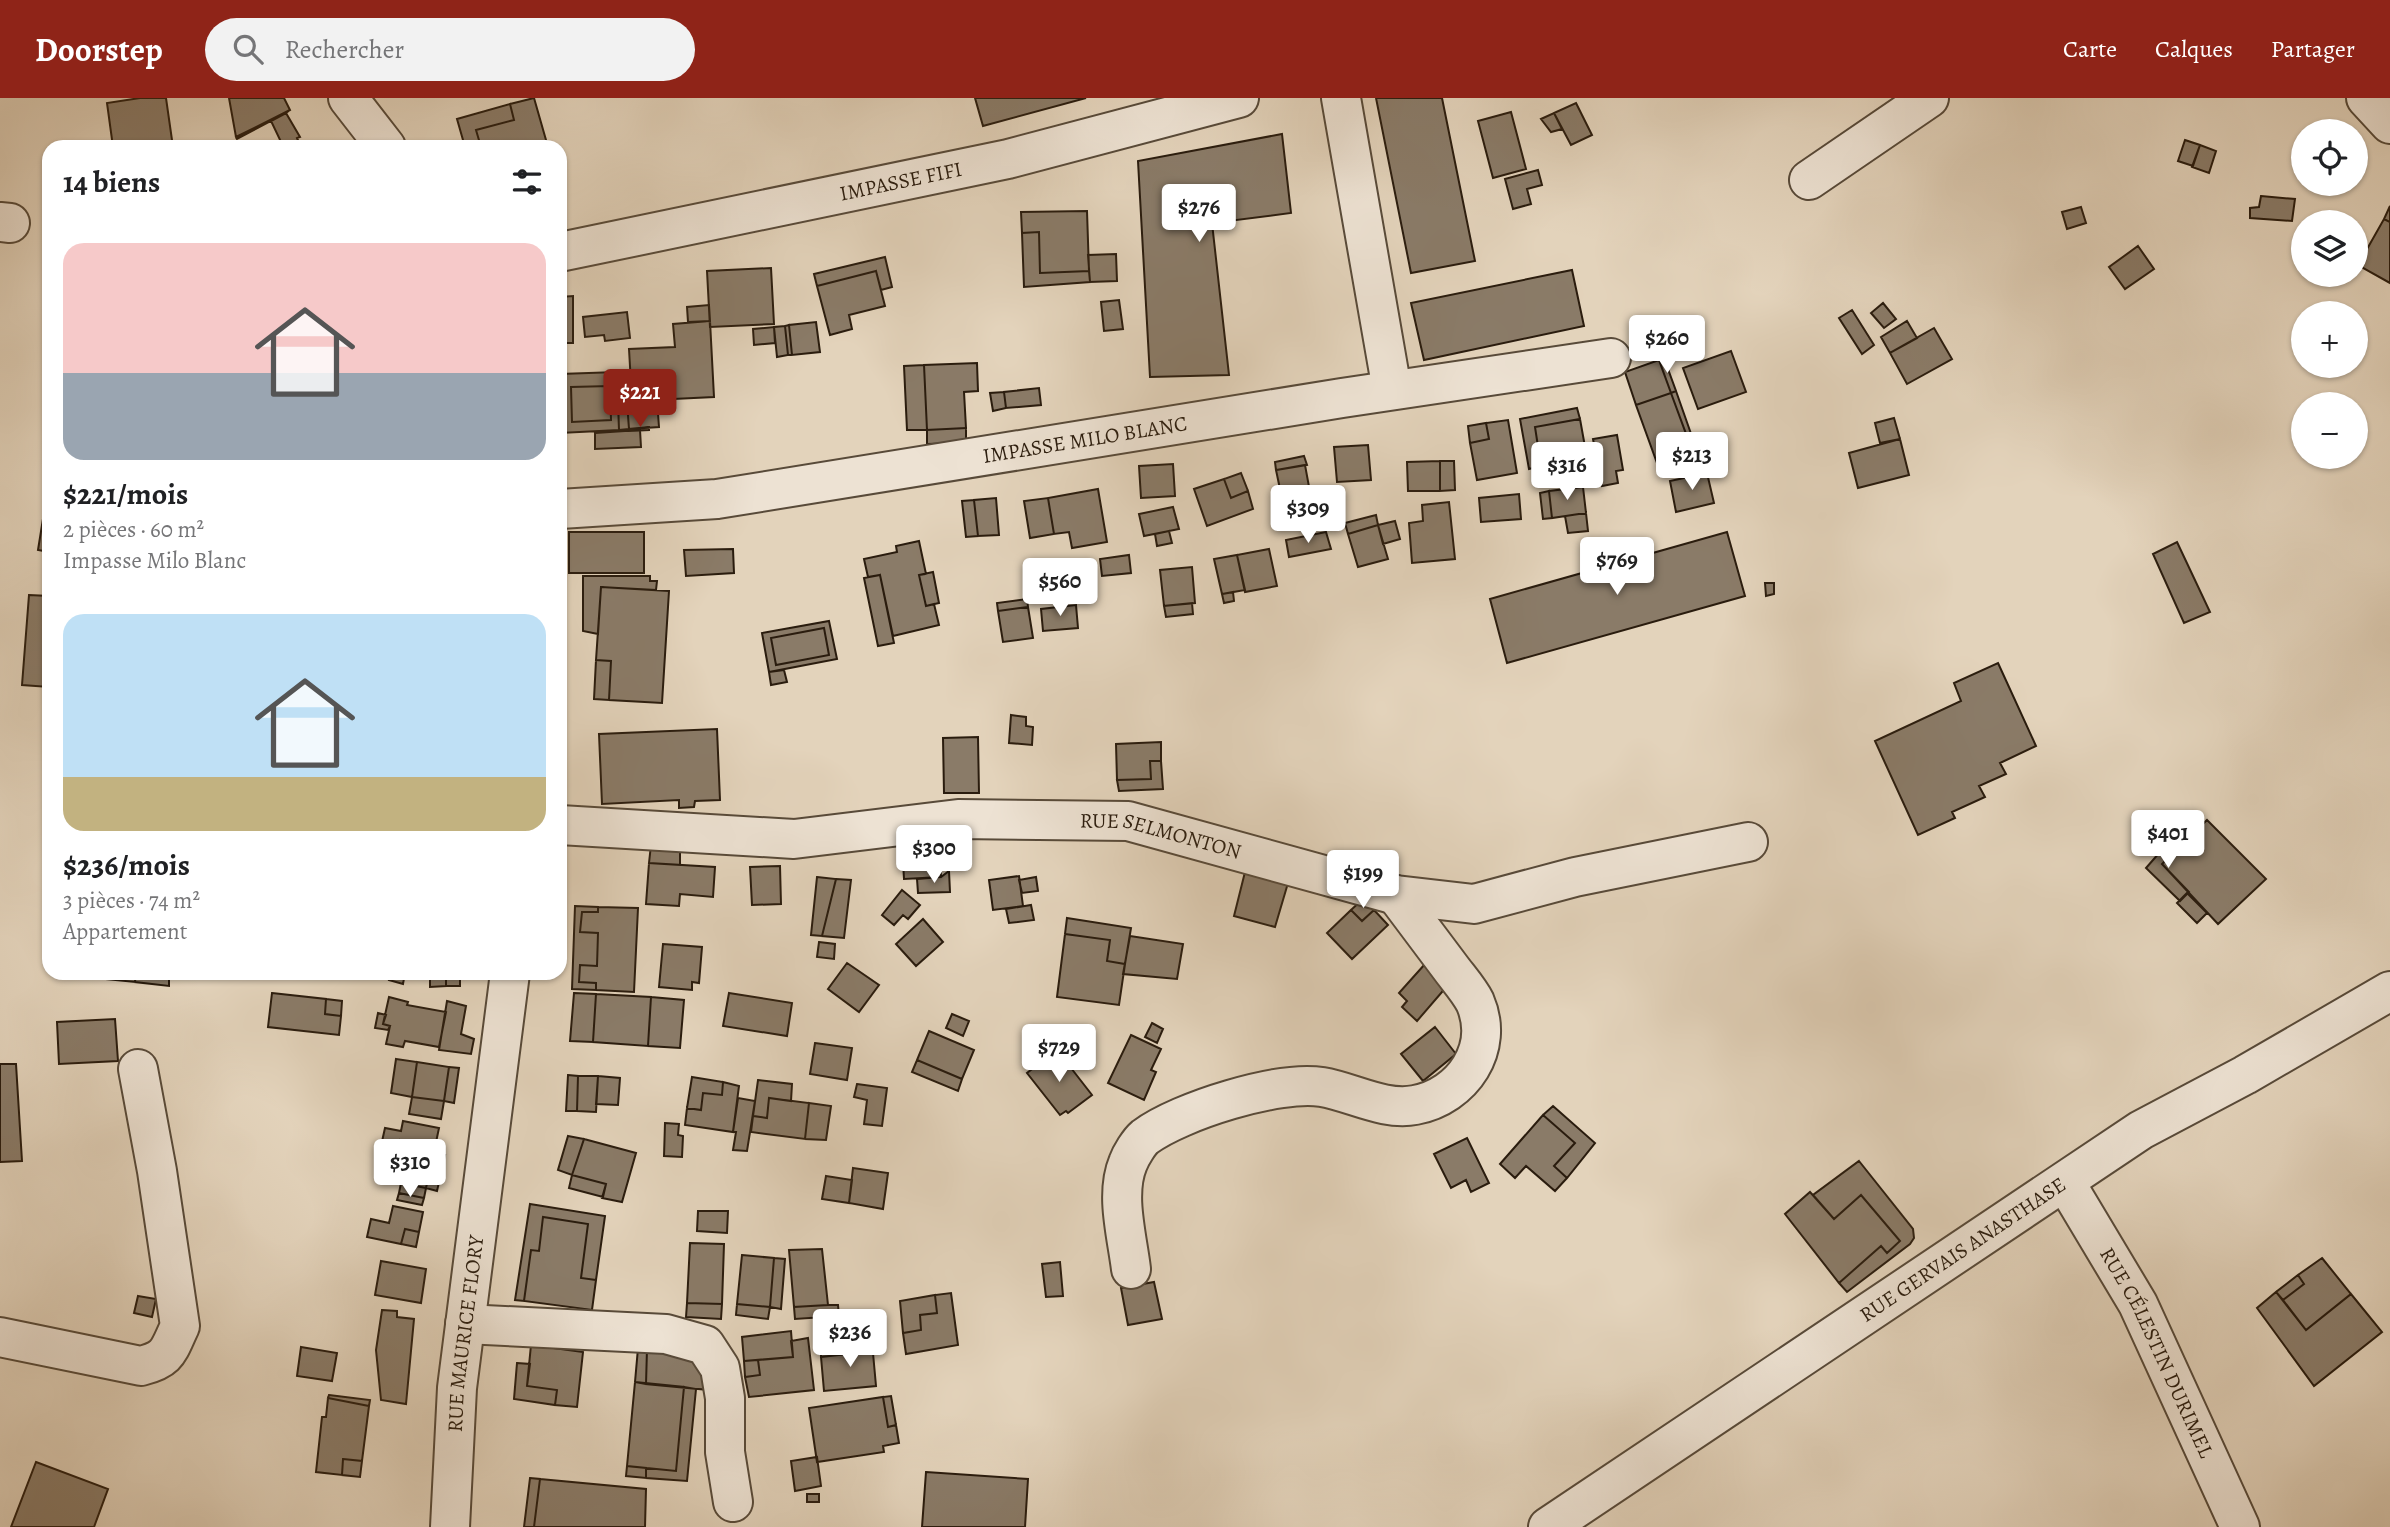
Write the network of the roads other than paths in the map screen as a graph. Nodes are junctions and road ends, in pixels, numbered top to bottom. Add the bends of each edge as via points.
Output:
1 (348, 98) edge
2 (1239, 98) edge
3 (1341, 98) edge
4 (1929, 98) edge
5 (2366, 98) edge
6 (2390, 124) edge
7 (381, 140) edge
8 (1809, 180) dead end
9 (567, 251) edge
10 (1611, 358) dead end
11 (1392, 390) junction
12 (567, 509) edge
13 (567, 825) edge
14 (1748, 842) dead end
15 (1396, 895) junction
16 (509, 980) edge
17 (2390, 991) edge
18 (138, 1069) dead end
19 (2065, 1182) junction
20 (1131, 1269) dead end
21 (465, 1324) junction
22 (0, 1337) edge
23 (733, 1502) dead end
24 (450, 1527) edge
25 (1548, 1527) edge
26 (2240, 1527) edge

1 - 7 street
2 - 9 street, IMPASSE FIFI via 1018,156
3 - 11 street
4 - 8 street
5 - 6 street
10 - 11 street, IMPASSE MILO BLANC
11 - 12 street, IMPASSE MILO BLANC via 717,499
13 - 15 street, RUE SELMONTON via 794,839 958,819 1128,821
14 - 15 street, RUE SELMONTON via 1575,877 1474,904
15 - 20 street via 1474,1000 1483,1025 1478,1051 1465,1077 1442,1097 1414,1105 1385,1104 1320,1087 1275,1089 1170,1121 1143,1139 1128,1164 1122,1193
16 - 21 street, RUE MAURICE FLORY
17 - 19 street, RUE GERVAIS ANASTHASE via 2141,1130
18 - 22 street via 180,1326 170,1348 159,1361 141,1366
19 - 25 street, RUE GERVAIS ANASTHASE
19 - 26 street, RUE CÉLESTIN DURIMEL via 2138,1304
21 - 23 street via 666,1335 705,1345 722,1378 725,1452
21 - 24 street, RUE MAURICE FLORY

